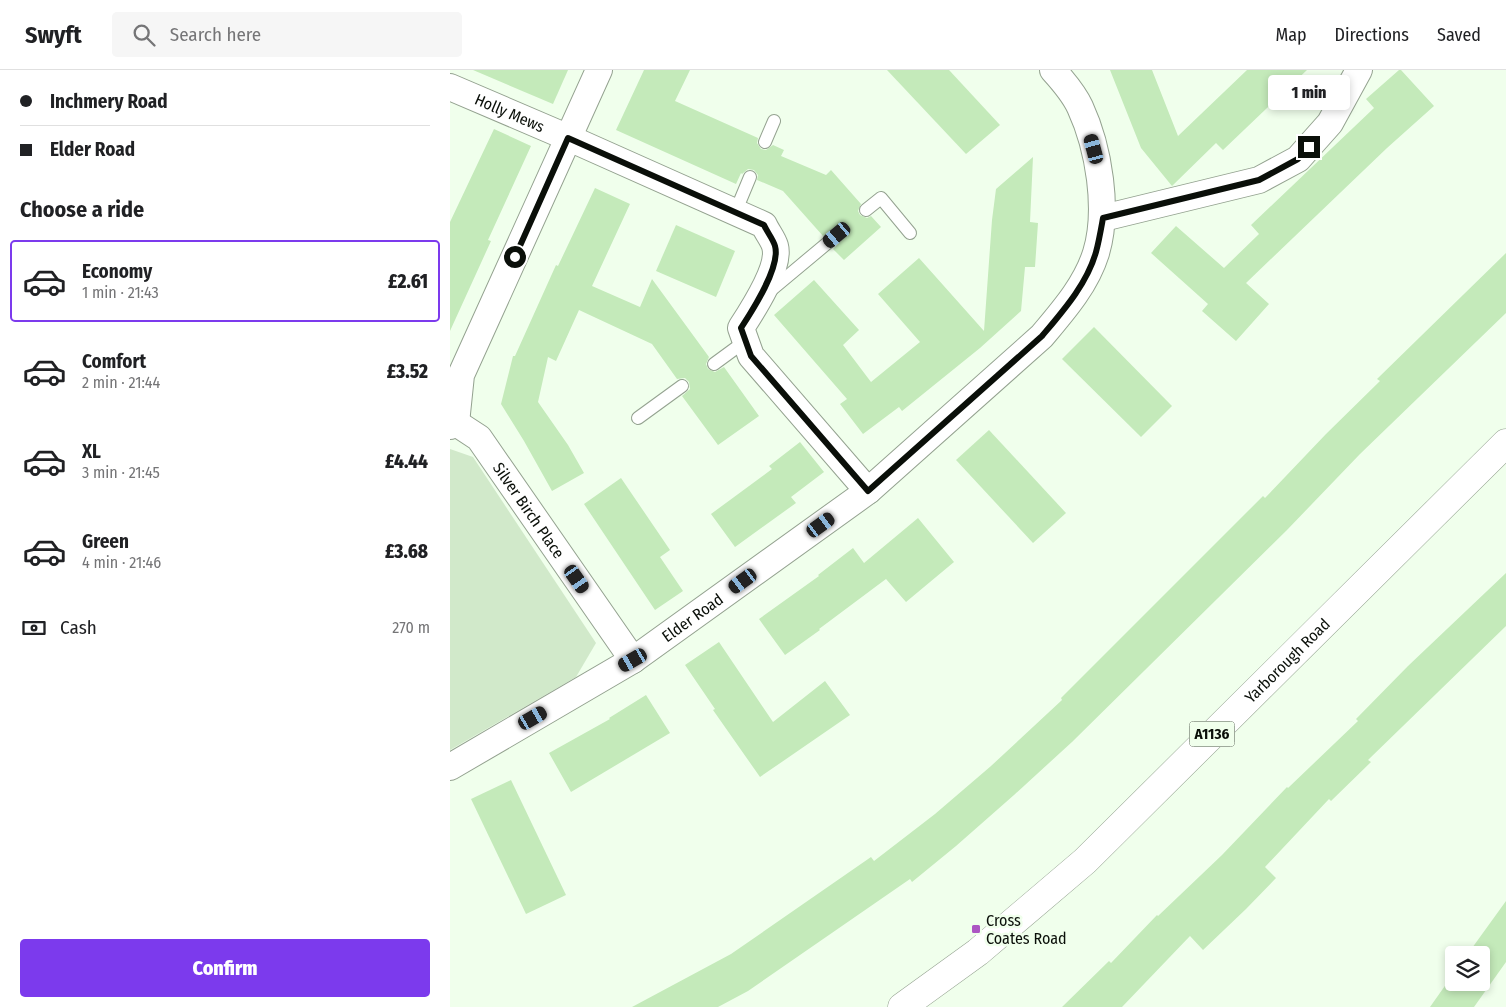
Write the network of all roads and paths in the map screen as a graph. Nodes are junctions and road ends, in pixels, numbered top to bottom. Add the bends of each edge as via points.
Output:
1 (599, 70) edge
2 (1053, 70) edge
3 (1359, 70) edge
4 (450, 87) edge
5 (774, 121) dead end
6 (568, 138) junction
7 (765, 142) dead end
8 (750, 177) dead end
9 (866, 210) dead end
10 (735, 213) junction
11 (1103, 218) junction
12 (910, 234) dead end
13 (837, 235) dead end
14 (758, 300) junction
15 (744, 342) junction
16 (714, 364) dead end
17 (682, 386) dead end
18 (638, 418) dead end
19 (453, 424) edge
20 (1506, 443) edge
21 (868, 491) junction
22 (633, 660) junction
23 (450, 767) edge
24 (902, 1007) edge

1 - 6 street
2 - 11 street, Elder Road via 1080,106 1088,128 1100,181
3 - 11 street via 1330,123 1298,159 1259,180
4 - 6 street, Holly Mews
5 - 7 lane
6 - 10 street, Holly Mews
6 - 19 street via 461,376
8 - 10 lane
9 - 12 lane via 881,198
10 - 14 street, Holly Mews via 764,225 776,247 773,270
11 - 21 street, Elder Road via 1096,253 1081,286 1063,312 1042,336
13 - 14 lane
14 - 15 street, Holly Mews via 741,328
15 - 16 lane
15 - 21 street via 751,356
17 - 18 lane
19 - 22 street, Silver Birch Place via 479,438
20 - 24 main road, Yarborough Road / A1136 via 1085,861 978,952
21 - 22 street, Elder Road
22 - 23 street, Elder Road

